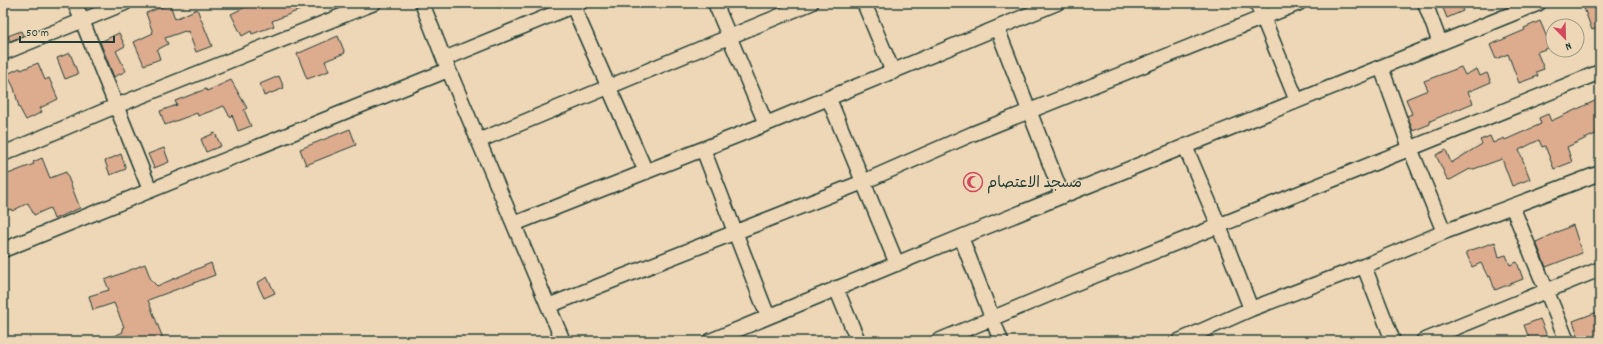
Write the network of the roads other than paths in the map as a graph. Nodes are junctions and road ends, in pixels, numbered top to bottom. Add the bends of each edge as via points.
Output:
1 (75, 3) edge
2 (125, 3) edge
3 (374, 3) edge
4 (422, 3) edge
5 (715, 3) edge
6 (811, 3) edge
7 (864, 3) edge
8 (1057, 3) edge
9 (1257, 3) edge
10 (1299, 3) edge
11 (1425, 3) edge
12 (1539, 3) edge
13 (577, 4) edge
14 (1263, 17) junction
15 (82, 20) junction
16 (997, 28) junction
17 (730, 37) junction
18 (1440, 43) junction
19 (3, 53) edge
20 (446, 64) junction
21 (1381, 67) junction
22 (893, 72) junction
23 (1600, 72) edge
24 (608, 88) junction
25 (828, 99) junction
26 (1297, 101) junction
27 (116, 106) junction
28 (1030, 112) junction
29 (766, 124) junction
30 (478, 141) junction
31 (1185, 146) junction
32 (1410, 148) junction
33 (703, 149) junction
34 (3, 154) edge
35 (646, 172) junction
36 (1600, 173) edge
37 (863, 182) junction
38 (150, 190) junction
39 (1062, 195) junction
40 (1512, 206) junction
41 (514, 224) junction
42 (1219, 226) junction
43 (734, 232) junction
44 (1444, 232) junction
45 (960, 237) junction
46 (3, 250) edge
47 (897, 264) junction
48 (1364, 266) junction
49 (1600, 269) edge
50 (836, 288) junction
51 (1546, 291) junction
52 (548, 306) junction
53 (1251, 309) junction
54 (768, 317) junction
55 (992, 318) junction
56 (563, 341) edge
57 (710, 341) edge
58 (858, 341) edge
59 (938, 341) edge
60 (1001, 341) edge
61 (1179, 341) edge
62 (1393, 341) edge
63 (1423, 341) edge
64 (1567, 341) edge

1 - 15 street
2 - 15 street
3 - 27 street
4 - 20 street
5 - 17 street
6 - 17 street
7 - 22 street
8 - 16 street
9 - 14 street
10 - 14 street
11 - 18 street
12 - 18 street
13 - 20 street
13 - 24 street
14 - 26 street
14 - 28 street
15 - 19 street
15 - 27 street
16 - 22 street
16 - 28 street
17 - 24 street
17 - 29 street
18 - 21 street
20 - 30 street
20 - 38 street
21 - 26 street
21 - 32 street
22 - 25 street
23 - 32 street
24 - 30 street
24 - 35 street
25 - 29 street
25 - 37 street
26 - 31 street
27 - 34 street
27 - 38 street
28 - 37 street via 972,134
28 - 39 street
29 - 33 street
30 - 41 street
31 - 39 street
31 - 42 street
32 - 42 street
32 - 44 street
33 - 35 street
33 - 43 street
35 - 41 street
36 - 40 street
37 - 43 street
37 - 47 street
38 - 46 street
39 - 45 street
40 - 44 street
40 - 51 street
41 - 52 street
42 - 53 street
42 - 55 street
43 - 52 street
43 - 54 street
44 - 48 street
45 - 47 street
45 - 55 street
47 - 50 street
48 - 53 street
48 - 62 street
49 - 51 street
50 - 54 street
50 - 58 street
51 - 63 street
51 - 64 street
52 - 56 street
53 - 61 street
54 - 57 street
55 - 59 street
55 - 60 street

